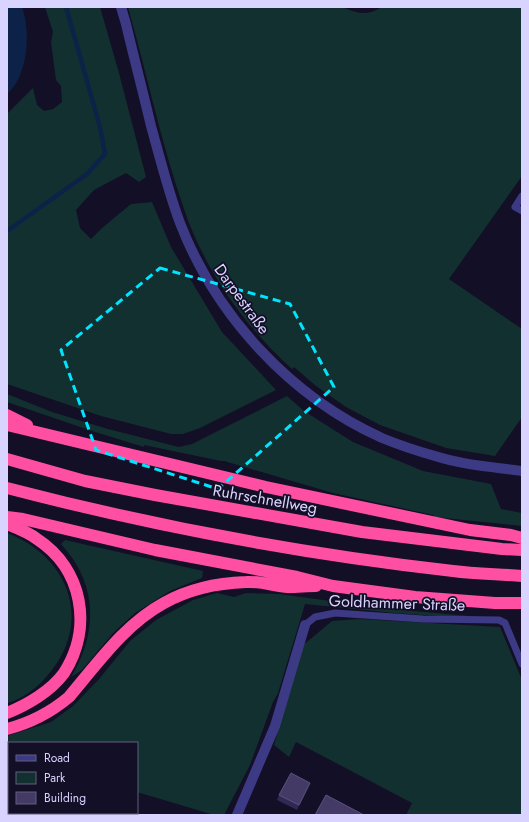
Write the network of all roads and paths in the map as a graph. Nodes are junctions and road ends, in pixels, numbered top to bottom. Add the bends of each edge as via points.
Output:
1 (120, 7) edge
2 (522, 196) edge
3 (522, 211) edge
4 (7, 416) edge
5 (7, 425) edge
6 (48, 435) junction
7 (7, 459) edge
8 (522, 471) edge
9 (7, 488) edge
10 (7, 517) edge
11 (7, 524) edge
12 (522, 538) edge
13 (522, 550) edge
14 (522, 576) edge
15 (333, 586) junction
16 (522, 604) edge
17 (305, 625) joint
18 (522, 664) edge
19 (7, 713) edge
20 (7, 729) edge
21 (237, 815) edge

1 - 8 street, Darpestraße via 163,173 180,224 201,267 240,327 271,360 306,391 343,417 370,431 400,445 436,457
2 - 3 lane via 515,207
4 - 6 highway
5 - 6 highway
6 - 12 highway via 266,487 470,530 511,534
7 - 13 highway, Ruhrschnellweg via 85,481 155,496 362,532
9 - 14 highway via 90,510 216,535 454,571
10 - 15 highway
11 - 19 highway via 38,539 58,558 69,572 75,586 81,616 76,648 63,674 26,704
15 - 16 highway via 415,597
15 - 20 highway via 289,587 248,581 199,589 164,603 126,632 60,705 34,720
17 - 18 lane, Goldhammer Straße via 315,617 335,613 423,619 499,620 505,623
17 - 21 street, Goldhammer Straße via 274,726

